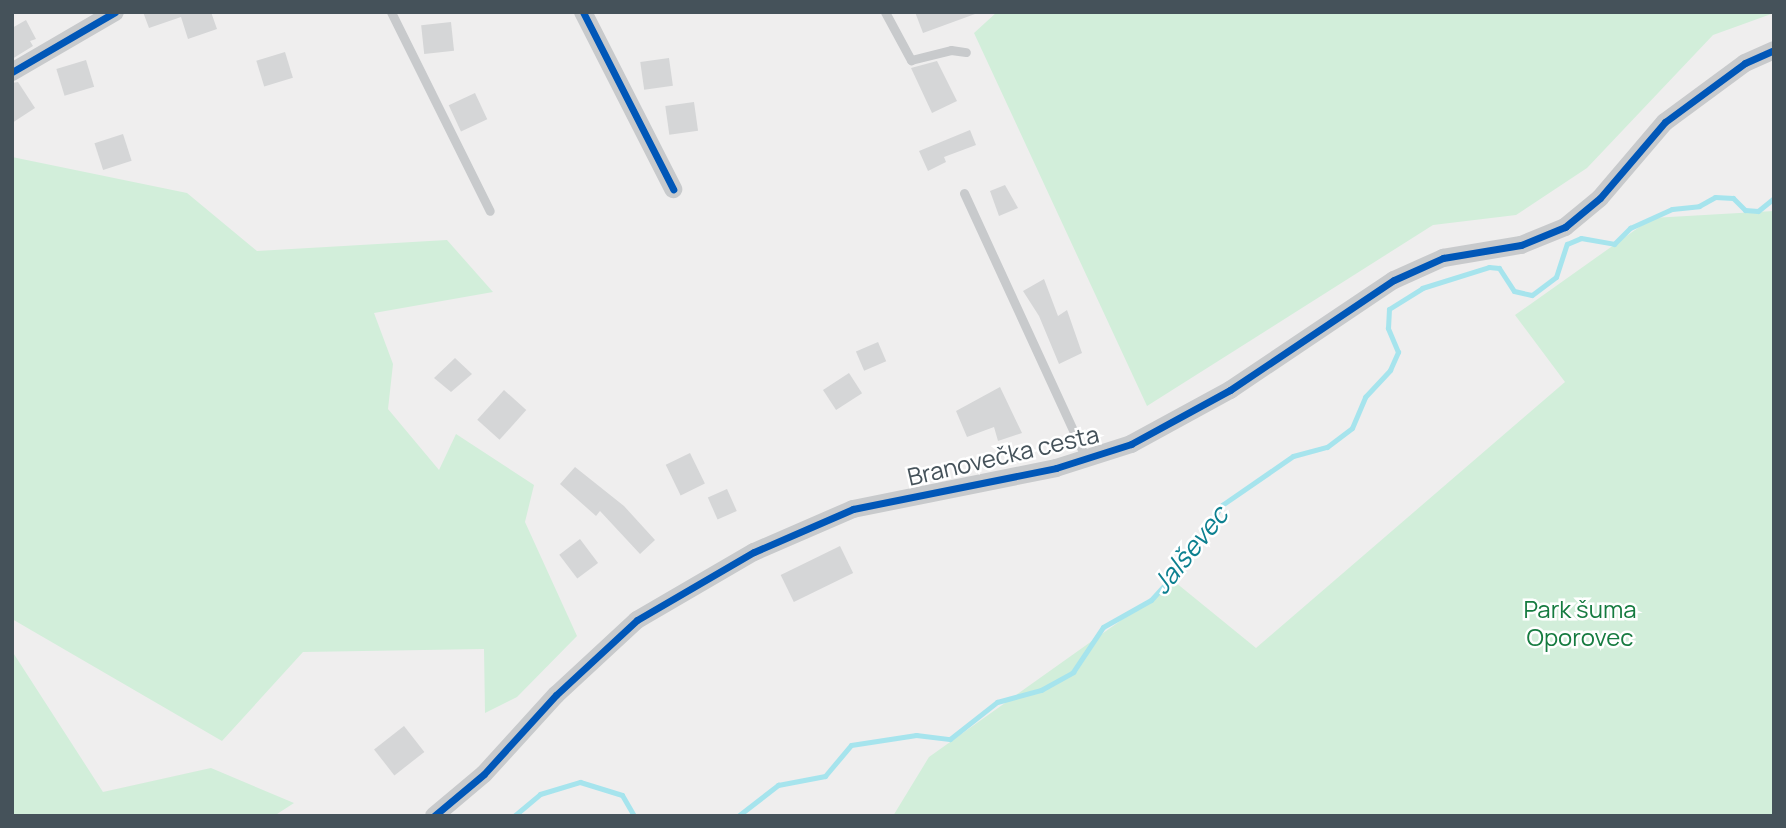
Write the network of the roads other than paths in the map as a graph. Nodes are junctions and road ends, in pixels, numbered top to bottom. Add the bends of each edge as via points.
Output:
1 (115, 12) edge
2 (391, 12) edge
3 (583, 12) edge
4 (885, 12) edge
5 (1774, 50) edge
6 (965, 52) dead end
7 (12, 72) edge
8 (673, 188) dead end
9 (964, 193) dead end
10 (490, 211) dead end
11 (1086, 458) junction
12 (434, 816) edge

1 - 7 street
2 - 10 lane
3 - 8 street
4 - 6 lane via 898,44 911,60 951,50
5 - 11 street, Branovečka cesta via 1717,81 1665,122 1600,198 1565,227 1521,245 1443,258 1394,280 1230,390 1131,444
9 - 11 lane
11 - 12 street, Branovečka cesta via 853,509 754,552 637,620 556,695 484,774

